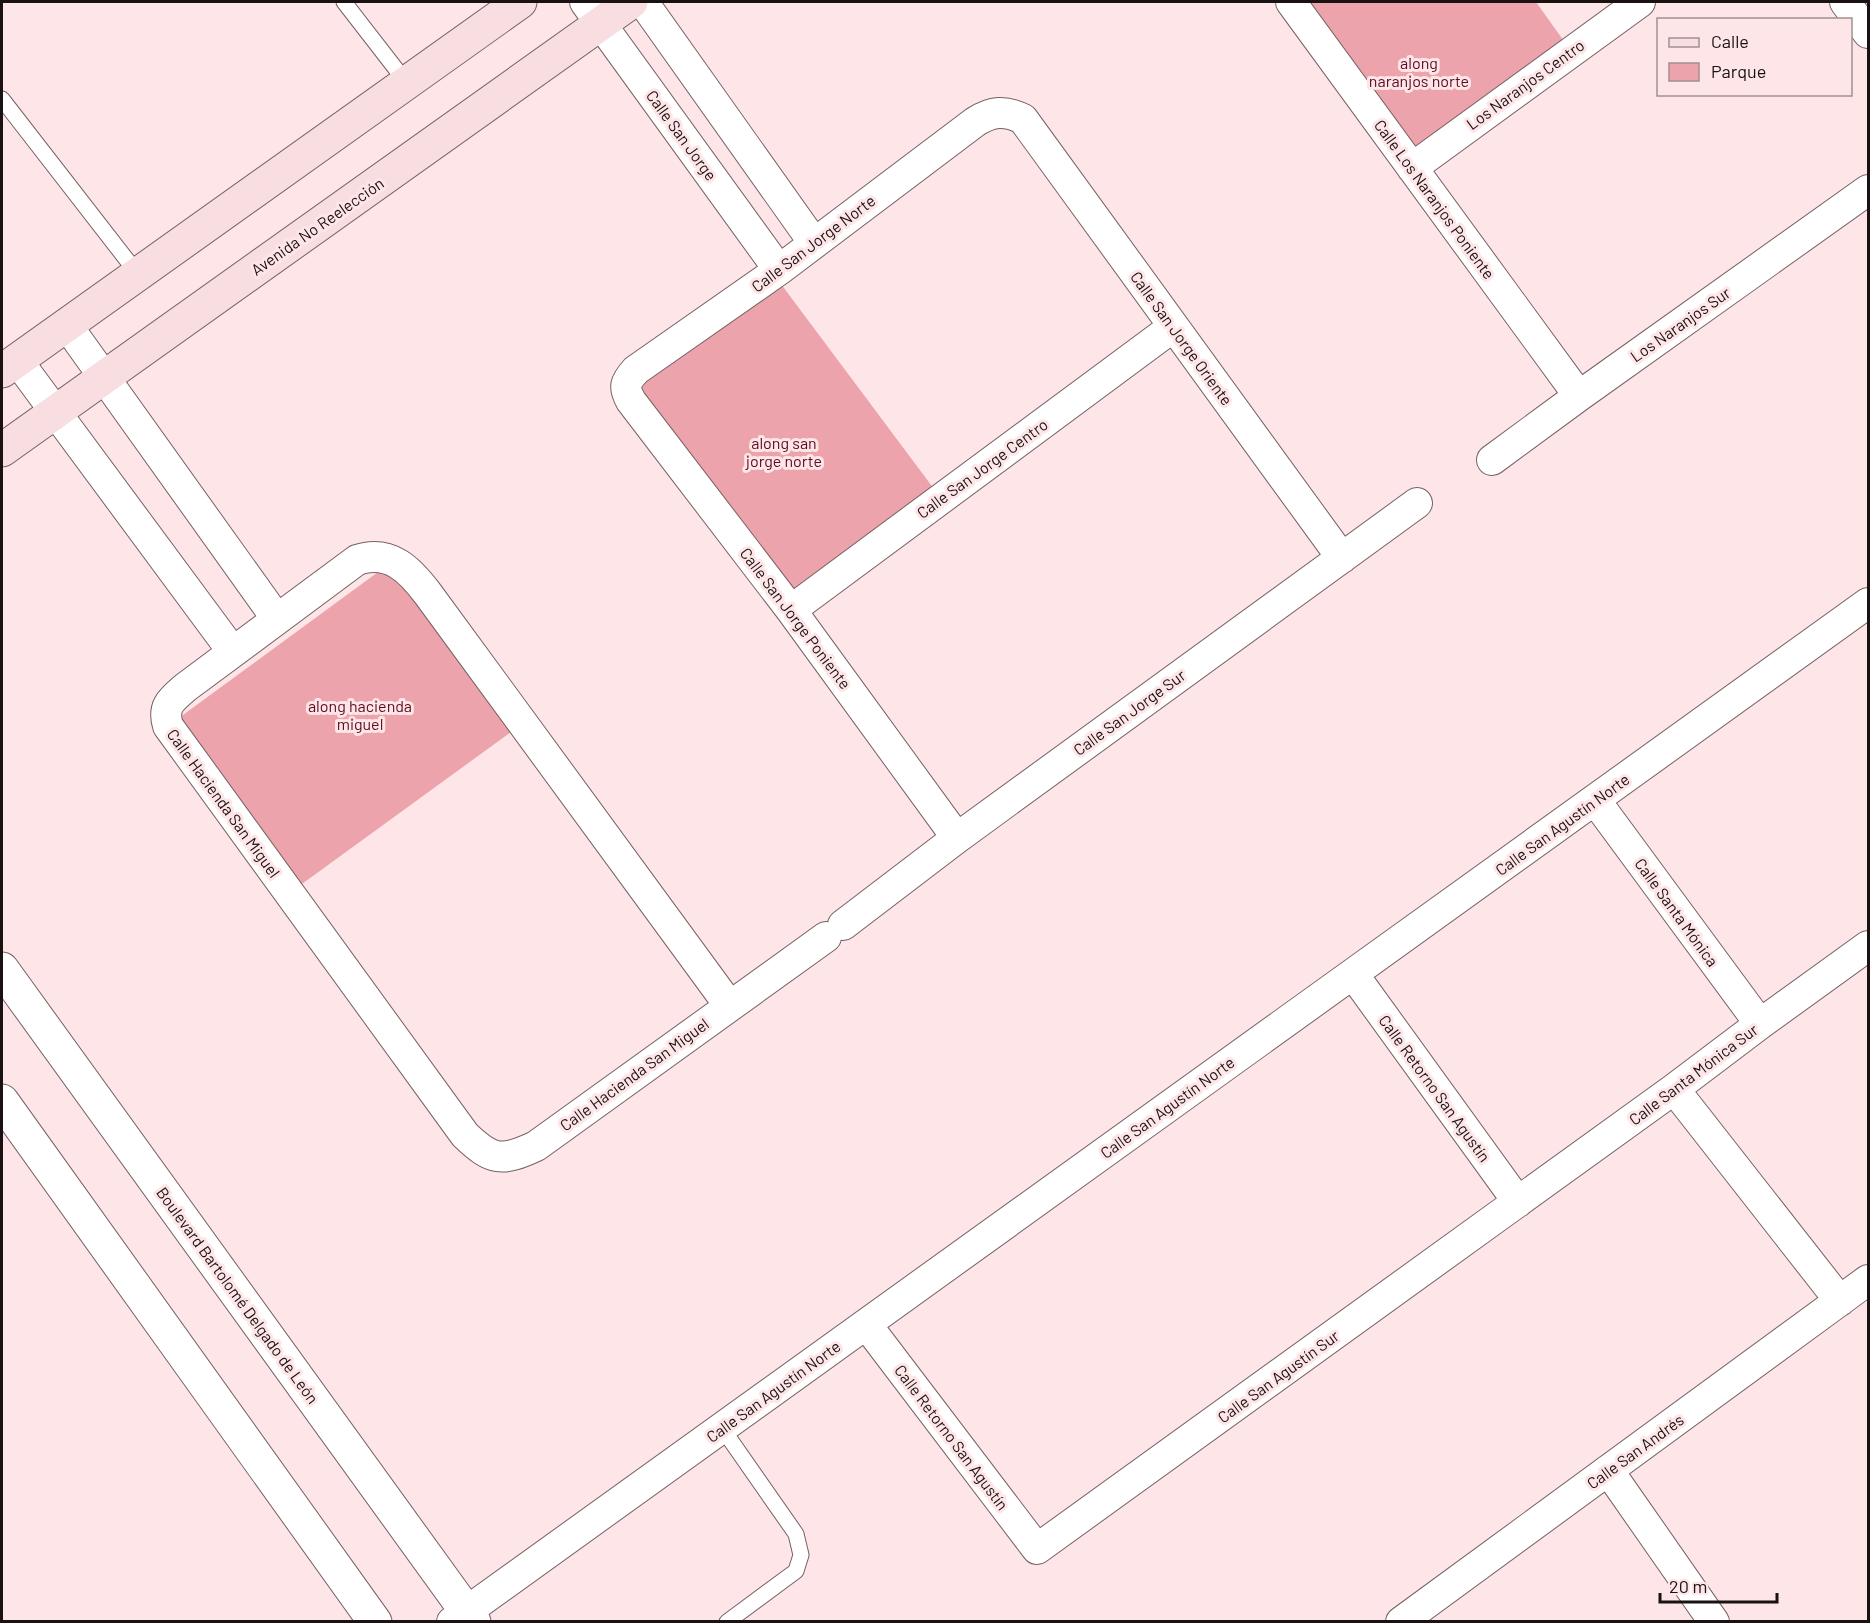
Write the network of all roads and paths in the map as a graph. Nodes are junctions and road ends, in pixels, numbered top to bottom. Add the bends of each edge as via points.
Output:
1 (344, 2) edge
2 (520, 2) edge
3 (631, 2) edge
4 (643, 2) edge
5 (1291, 2) edge
6 (1640, 2) edge
7 (1845, 2) edge
8 (593, 13) edge
9 (1869, 33) edge
10 (406, 82) junction
11 (2, 99) edge
12 (1023, 119) joint
13 (1412, 168) junction
14 (1869, 190) edge
15 (814, 243) junction
16 (779, 270) junction
17 (137, 273) junction
18 (66, 324) junction
19 (1173, 327) junction
20 (9, 366) edge
21 (105, 378) junction
22 (1579, 396) junction
23 (631, 402) joint
24 (55, 412) junction
25 (2, 450) edge
26 (1492, 460) dead end
27 (1417, 503) dead end
28 (1342, 558) junction
29 (1869, 603) edge
30 (791, 610) junction
31 (277, 620) junction
32 (232, 652) junction
33 (1595, 800) junction
34 (957, 838) junction
35 (1869, 946) edge
36 (2, 969) edge
37 (1353, 974) junction
38 (729, 1005) junction
39 (1760, 1024) junction
40 (1674, 1089) junction
41 (2, 1101) edge
42 (1518, 1202) junction
43 (1869, 1280) edge
44 (1840, 1301) junction
45 (866, 1324) junction
46 (722, 1428) junction
47 (1608, 1470) junction
48 (1037, 1549) joint
49 (464, 1618) edge
50 (375, 1622) edge
51 (727, 1622) edge
52 (1401, 1622) edge
53 (1714, 1622) edge

1 - 10 lane
2 - 10 main road
3 - 8 main road, Avenida No Reelección
4 - 15 street
5 - 13 street, Calle Los Naranjos Poniente
6 - 13 street, Los Naranjos Centro
7 - 9 street
8 - 16 street, Calle San Jorge
8 - 21 main road, Avenida No Reelección
10 - 17 main road
11 - 17 lane
12 - 15 street, Calle San Jorge Norte via 1011,113 986,115
12 - 19 street, Calle San Jorge Oriente
13 - 22 street, Calle Los Naranjos Poniente
14 - 22 street, Los Naranjos Sur
15 - 16 street, Calle San Jorge Norte
16 - 23 street, Calle San Jorge Norte via 636,370 626,386
17 - 18 main road
18 - 20 main road
18 - 21 street
19 - 28 street, Calle San Jorge Oriente
19 - 30 street, Calle San Jorge Centro
20 - 24 street
21 - 24 main road, Avenida No Reelección
21 - 31 street
22 - 26 street, Los Naranjos Sur
23 - 30 street, Calle San Jorge Poniente
24 - 25 main road, Avenida No Reelección
24 - 32 street
27 - 28 street, Calle San Jorge Sur
28 - 34 street, Calle San Jorge Sur
29 - 33 street, Calle San Agustín Norte
30 - 34 street, Calle San Jorge Poniente
31 - 32 street, Calle Hacienda San Miguel
31 - 38 street, Calle Hacienda San Miguel via 357,560 369,556 394,561 415,577
32 - 38 street, Calle Hacienda San Miguel via 170,702 165,716 168,726 465,1135 481,1150 498,1157 517,1155 536,1146
33 - 37 street, Calle San Agustín Norte
33 - 39 street, Calle Santa Mónica
34 - 38 street, Calle San Jorge Sur
35 - 39 street, Calle Santa Mónica Sur
36 - 49 street, Boulevard Bartolomé Delgado de León
37 - 42 street, Calle Retorno San Agustín
37 - 45 street, Calle San Agustín Norte
39 - 40 street, Calle Santa Mónica Sur
40 - 42 street, Calle Santa Mónica Sur
40 - 44 street
41 - 50 street
42 - 48 street, Calle San Agustín Sur
43 - 44 street, Calle San Andrés
44 - 47 street, Calle San Andrés
45 - 46 street, Calle San Agustín Norte
45 - 48 street, Calle Retorno San Agustín
46 - 49 street, Calle San Agustín Norte
46 - 51 lane via 796,1533 801,1555 796,1571
47 - 52 street, Calle San Andrés
47 - 53 street

